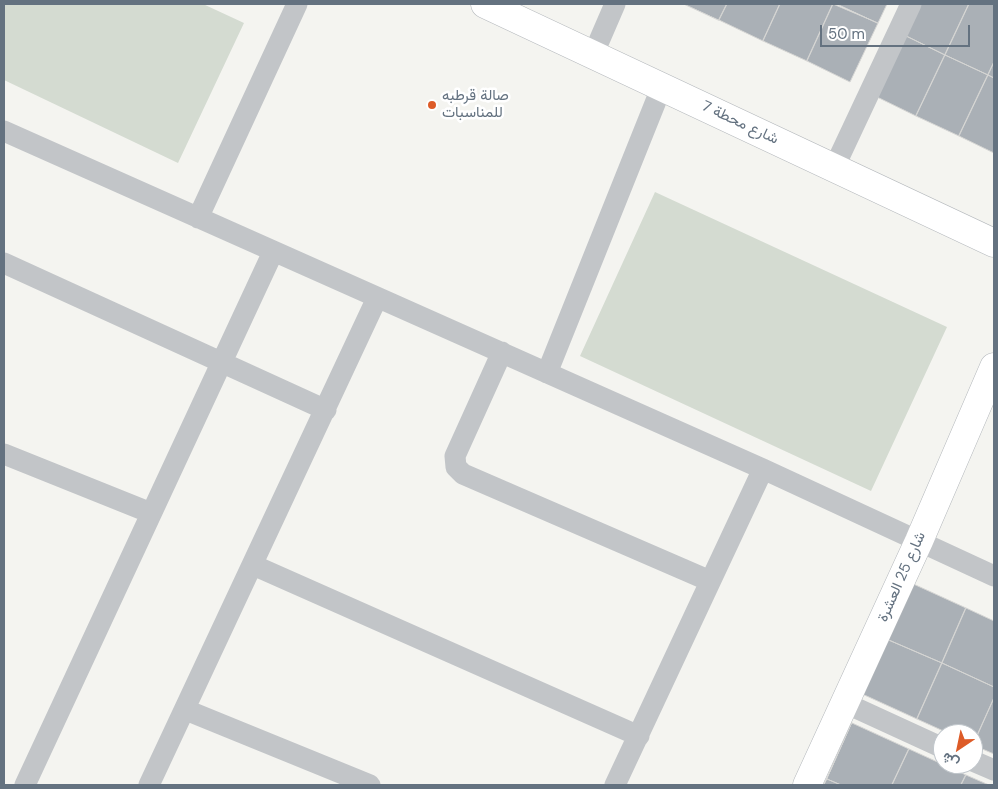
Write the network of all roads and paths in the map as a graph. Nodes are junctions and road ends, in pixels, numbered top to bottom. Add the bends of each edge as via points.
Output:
1 (297, 4) edge
2 (485, 4) edge
3 (615, 4) edge
4 (911, 4) edge
5 (593, 55) junction
6 (662, 86) junction
7 (4, 131) edge
8 (834, 168) junction
9 (198, 218) junction
10 (994, 243) edge
11 (273, 252) junction
12 (4, 263) edge
13 (377, 298) junction
14 (502, 352) junction
15 (222, 363) junction
16 (994, 367) edge
17 (547, 373) junction
18 (326, 410) junction
19 (4, 454) edge
20 (763, 470) junction
21 (151, 513) junction
22 (919, 541) junction
23 (253, 565) junction
24 (994, 576) edge
25 (710, 581) junction
26 (845, 703) junction
27 (186, 710) junction
28 (639, 736) junction
29 (933, 743) edge
30 (26, 785) edge
31 (149, 785) edge
32 (370, 785) edge
33 (615, 785) edge
34 (807, 785) edge

1 - 9 street
2 - 5 street, شارع محطة 7
3 - 5 street
4 - 8 street
5 - 6 street, شارع محطة 7
6 - 8 street, شارع محطة 7
6 - 17 street
7 - 9 street
8 - 10 street, شارع محطة 7
9 - 11 street
11 - 13 street
11 - 15 street
12 - 15 street
13 - 14 street
13 - 18 street
14 - 17 street
14 - 25 street via 455,456 456,467 463,474
15 - 18 street
15 - 21 street
16 - 22 street, شارع 25 العشرة
17 - 20 street
18 - 23 street
19 - 21 street
20 - 22 street
20 - 25 street
21 - 30 street
22 - 24 street
22 - 26 street, شارع 25 العشرة
23 - 27 street
23 - 28 street
25 - 28 street
26 - 29 street
26 - 34 street, شارع 25 العشرة
27 - 31 street
27 - 32 street
28 - 33 street

